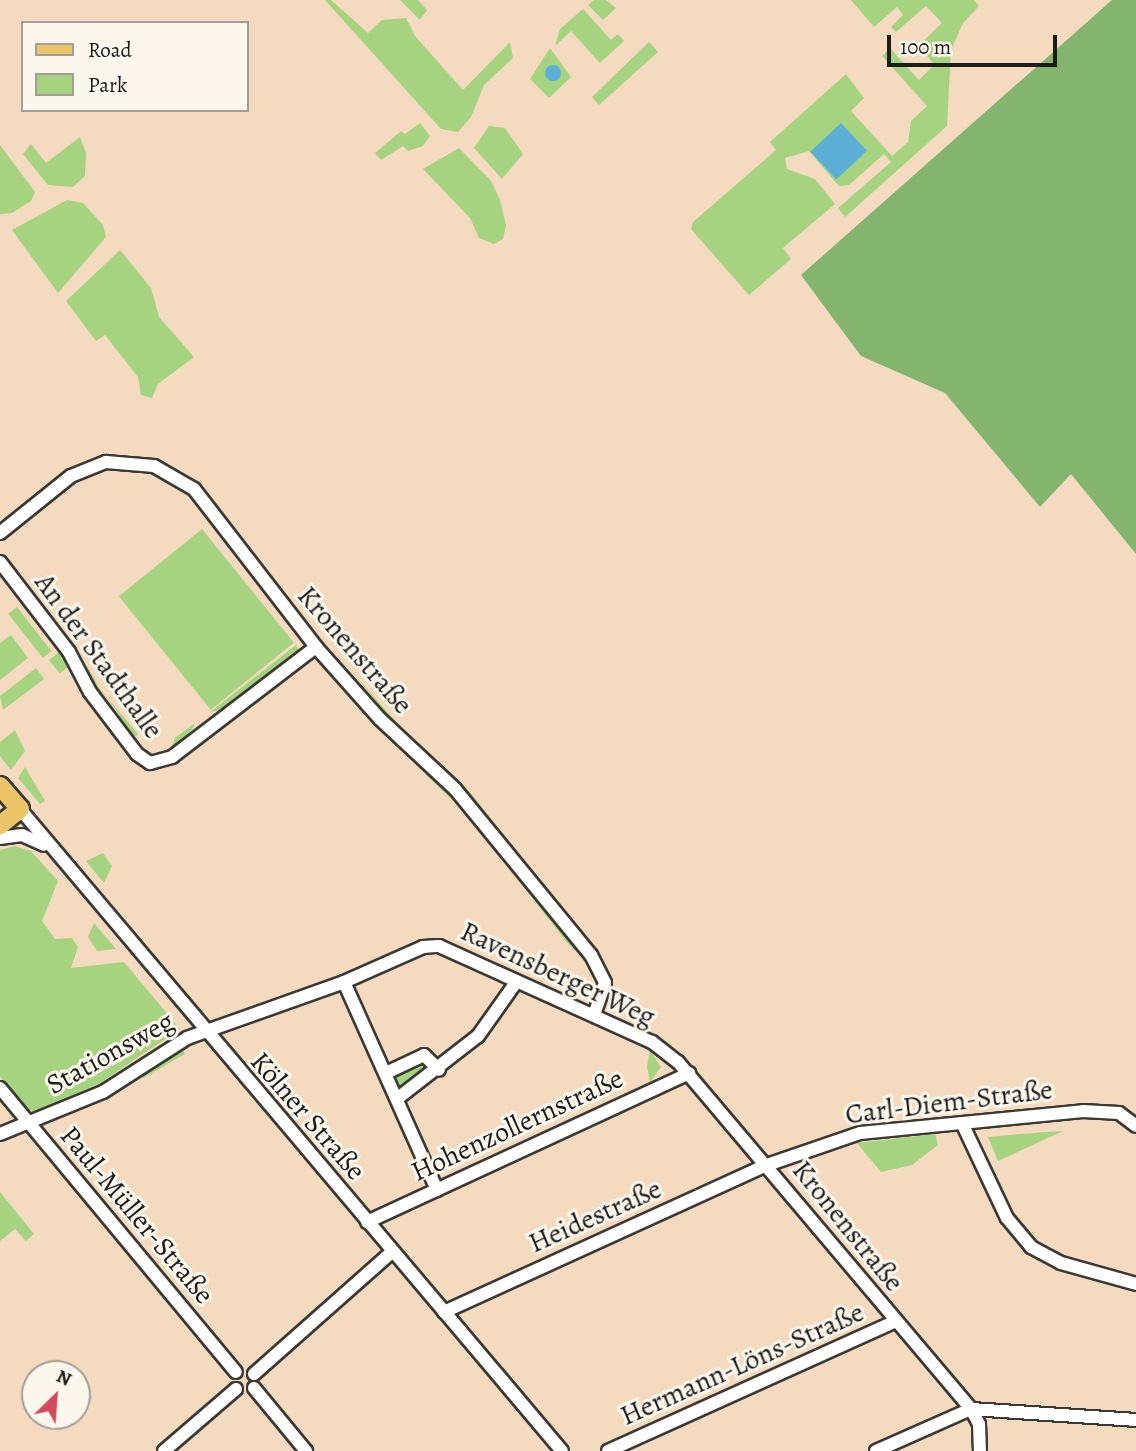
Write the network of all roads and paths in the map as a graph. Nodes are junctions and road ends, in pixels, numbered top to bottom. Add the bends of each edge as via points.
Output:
1 (0, 533) edge
2 (0, 562) edge
3 (316, 647) junction
4 (0, 786) edge
5 (20, 809) junction
6 (0, 825) edge
7 (0, 838) edge
8 (53, 850) junction
9 (517, 981) junction
10 (344, 982) junction
11 (594, 1015) junction
12 (204, 1031) junction
13 (439, 1070) junction
14 (386, 1073) junction
15 (689, 1073) junction
16 (0, 1088) edge
17 (398, 1098) junction
18 (962, 1123) junction
19 (26, 1124) junction
20 (1136, 1126) edge
21 (0, 1133) edge
22 (767, 1165) junction
23 (437, 1189) junction
24 (367, 1222) junction
25 (392, 1252) junction
26 (1136, 1284) edge
27 (444, 1312) junction
28 (895, 1321) junction
29 (236, 1372) junction
30 (254, 1374) junction
31 (254, 1388) junction
32 (236, 1389) junction
33 (971, 1409) junction
34 (1136, 1420) edge
35 (164, 1451) edge
36 (306, 1451) edge
37 (562, 1451) edge
38 (608, 1451) edge
39 (876, 1451) edge
40 (980, 1451) edge

1 - 3 street, Kronenstraße via 71,476 90,467 121,461 166,470 194,489
2 - 3 street, An der Stadthalle via 69,652 78,676 137,754 150,763 165,761
3 - 11 street, Kronenstraße via 380,719 470,805 591,955 605,983
4 - 5 main road
5 - 6 main road
5 - 8 street, Kölner Straße
7 - 8 street via 32,838
8 - 12 street, Kölner Straße
9 - 10 street, Ravensberger Weg via 433,946
9 - 11 street, Ravensberger Weg
9 - 13 street via 493,1020
10 - 12 street, Ravensberger Weg
10 - 14 street
11 - 15 street, Ravensberger Weg via 652,1042
12 - 19 street, Stationsweg via 103,1092
12 - 24 street, Kölner Straße
13 - 14 street via 424,1055
13 - 17 street
14 - 17 street
15 - 22 street, Kronenstraße
15 - 23 street, Hohenzollernstraße
16 - 19 street, Paul-Müller-Straße
17 - 23 street
18 - 20 street, Carl-Diem-Straße via 1108,1110
18 - 22 street, Carl-Diem-Straße via 860,1133
18 - 26 street via 1007,1218 1031,1247 1060,1263
19 - 21 street, Stationsweg
19 - 29 street, Paul-Müller-Straße
22 - 27 street, Heidestraße
22 - 28 street, Kronenstraße
23 - 24 street, Hohenzollernstraße
24 - 25 street, Kölner Straße
25 - 27 street, Kölner Straße
25 - 30 street
27 - 37 street, Kölner Straße
28 - 33 street, Kronenstraße
28 - 38 street, Hermann-Löns-Straße
29 - 30 street via 245,1369
29 - 32 street via 232,1381
30 - 31 street
31 - 32 street via 243,1393
31 - 36 street
32 - 35 street
33 - 34 street
33 - 39 street
33 - 40 street via 979,1424

